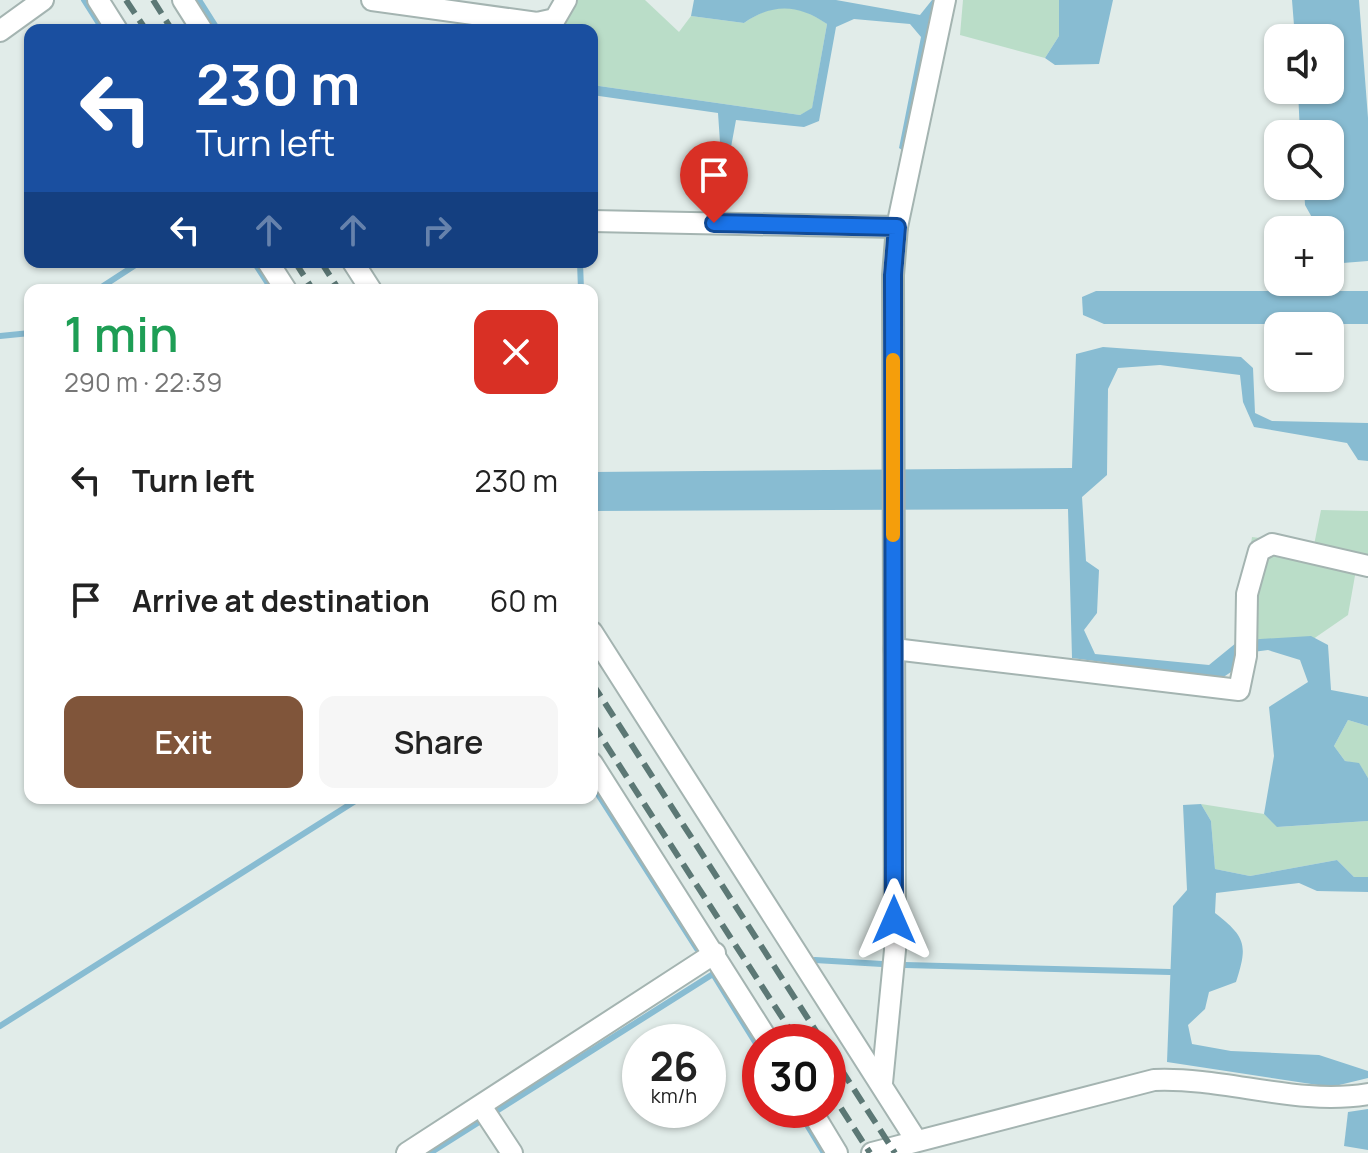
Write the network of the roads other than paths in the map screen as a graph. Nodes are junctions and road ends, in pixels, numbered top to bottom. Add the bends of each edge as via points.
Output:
1 (43, 0) edge
2 (98, 0) edge
3 (183, 0) edge
4 (372, 0) edge
5 (566, 0) edge
6 (945, 0) edge
7 (113, 24) edge
8 (198, 24) edge
9 (546, 24) edge
10 (555, 24) edge
11 (0, 31) edge
12 (598, 221) edge
13 (897, 227) junction
14 (1368, 566) edge
15 (598, 641) edge
16 (894, 649) junction
17 (598, 772) edge
18 (715, 953) junction
19 (758, 1024) edge
20 (882, 1083) junction
21 (1368, 1094) edge
22 (481, 1106) junction
23 (822, 1128) edge
24 (916, 1140) junction
25 (407, 1153) edge
26 (512, 1153) edge
27 (837, 1153) edge
28 (872, 1153) edge

1 - 11 street
2 - 7 street
3 - 8 street
4 - 9 street
5 - 10 street
6 - 13 street
12 - 13 street
13 - 16 street
14 - 16 street via 1272,544 1259,551 1247,594 1239,690
15 - 20 street
16 - 20 street via 895,950
17 - 18 street
18 - 19 street
18 - 22 street
20 - 24 street
21 - 24 street via 1335,1100 1183,1079 1154,1080
22 - 25 street
22 - 26 street
23 - 27 street
24 - 28 street

